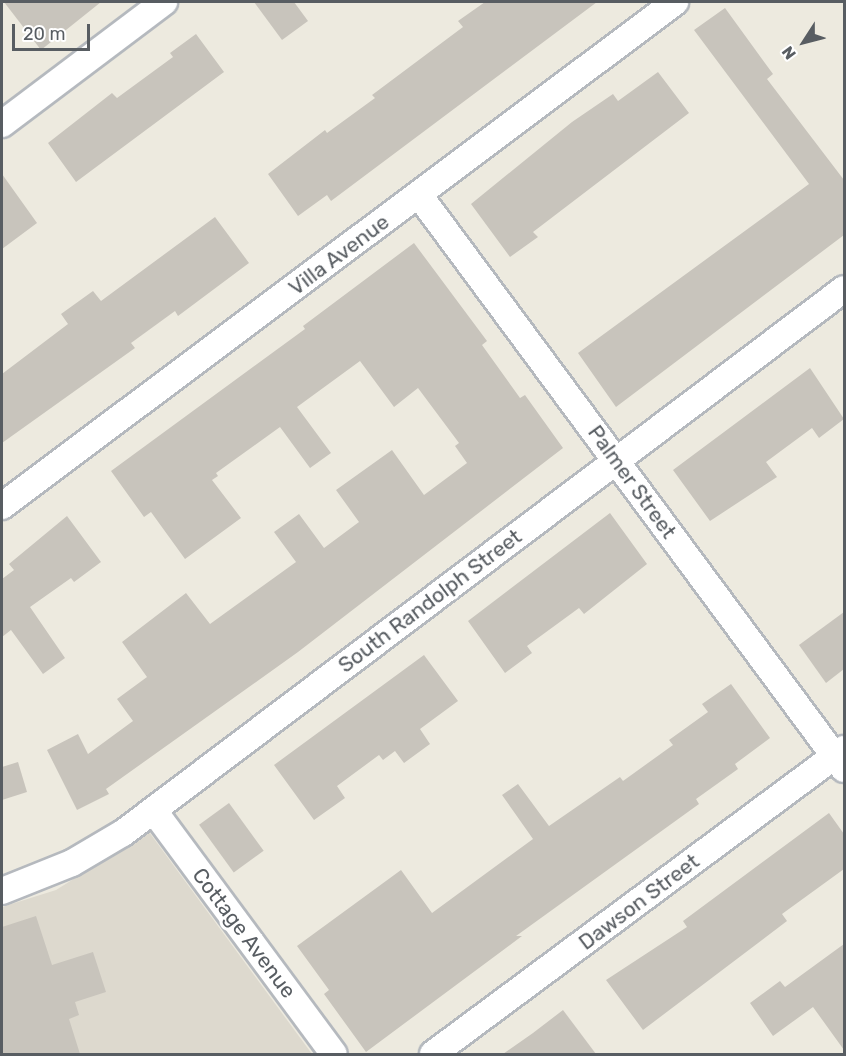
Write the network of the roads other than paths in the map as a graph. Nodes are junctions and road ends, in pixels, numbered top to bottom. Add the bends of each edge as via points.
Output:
1 (164, 2) edge
2 (675, 2) edge
3 (2, 124) edge
4 (419, 195) junction
5 (844, 289) edge
6 (616, 460) junction
7 (2, 506) edge
8 (841, 758) edge
9 (154, 811) junction
10 (2, 891) edge
11 (334, 1054) edge
12 (433, 1054) edge

1 - 3 street
2 - 4 street, Villa Avenue
4 - 6 street, Palmer Street
4 - 7 street, Villa Avenue
5 - 6 street, South Randolph Street
6 - 8 street, Palmer Street
6 - 9 street, South Randolph Street
8 - 12 street, Dawson Street
9 - 10 street, South Randolph Street via 81,858
9 - 11 street, Cottage Avenue

